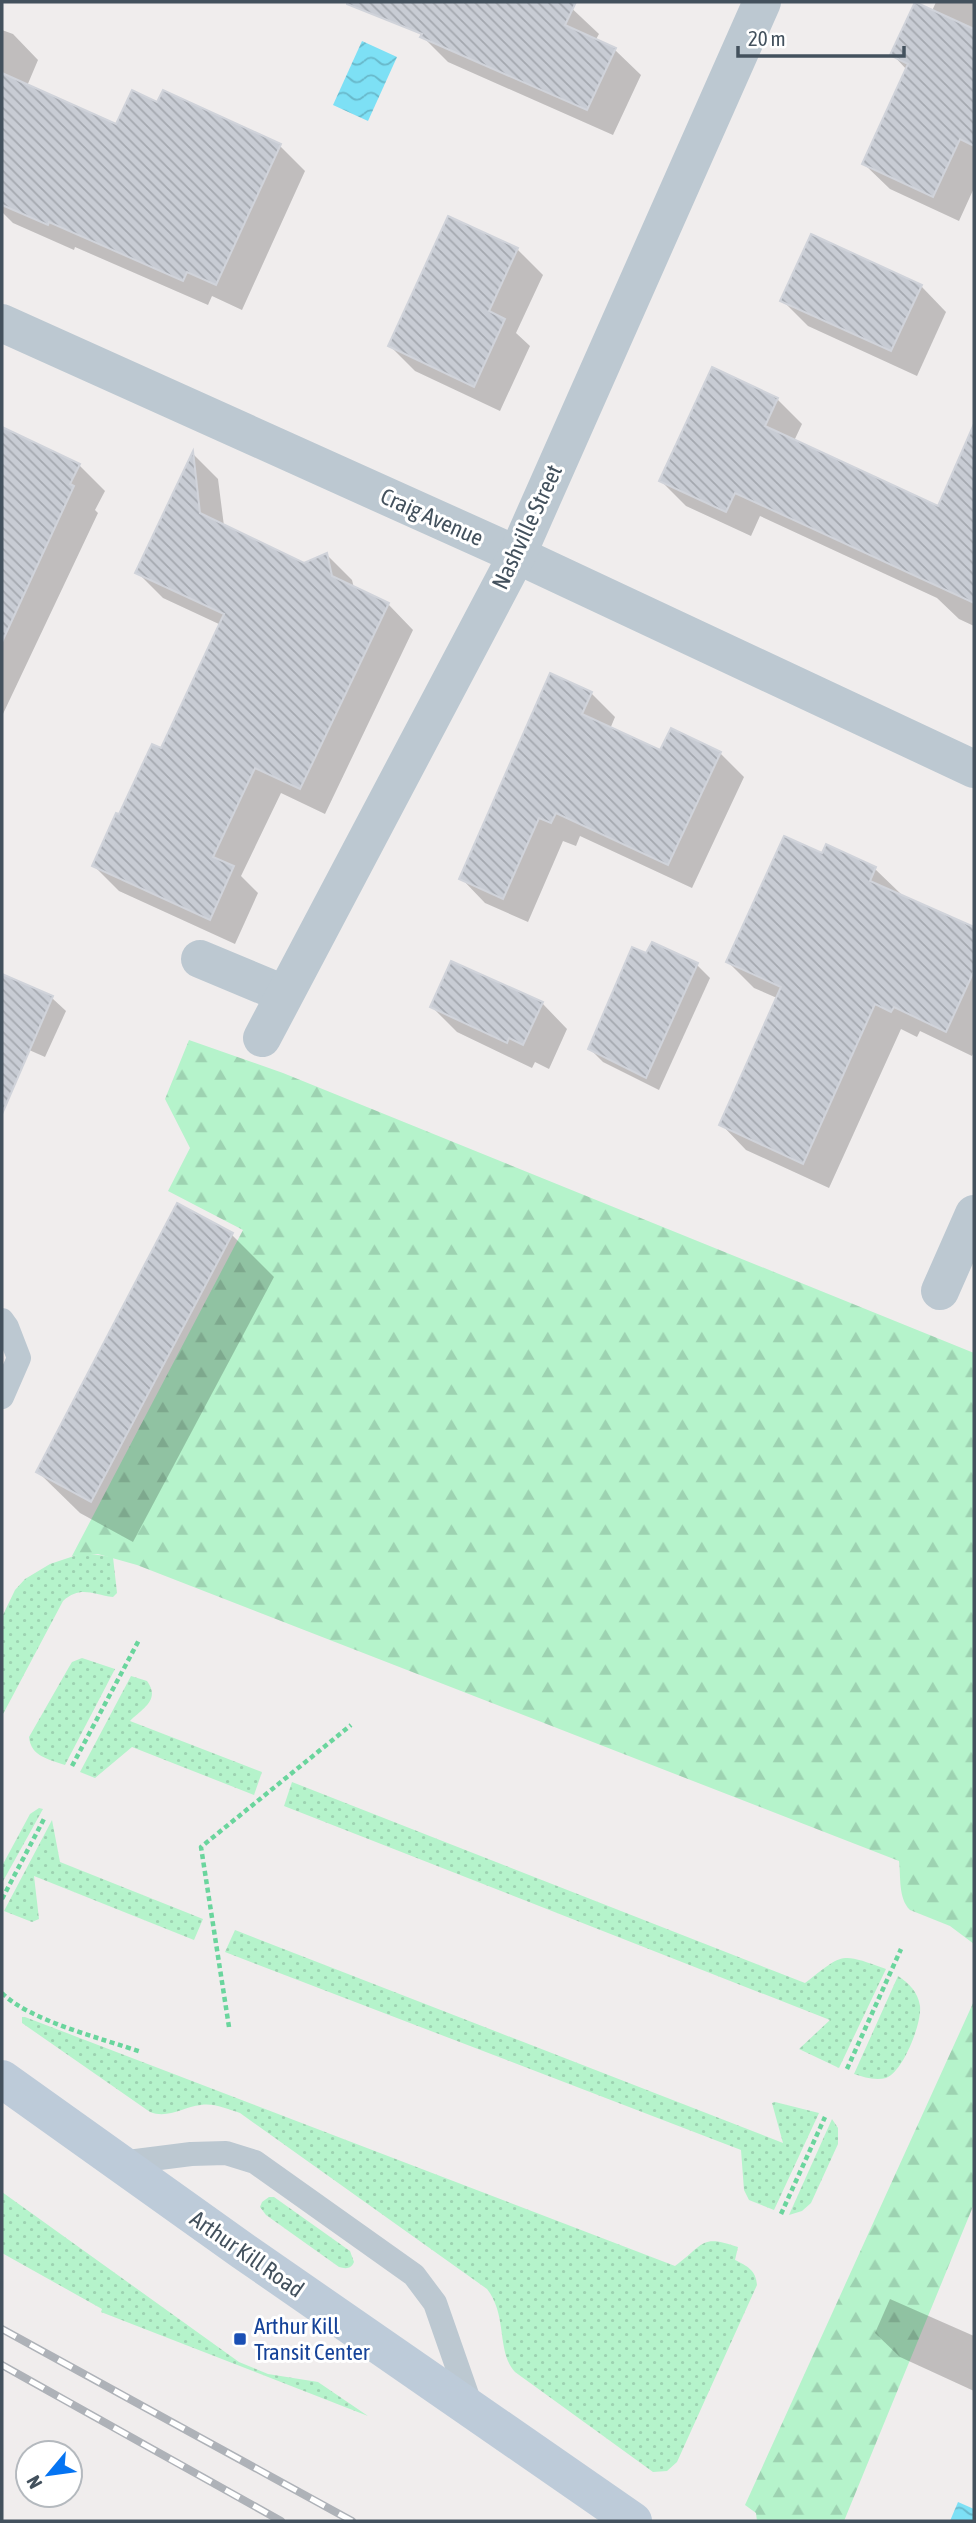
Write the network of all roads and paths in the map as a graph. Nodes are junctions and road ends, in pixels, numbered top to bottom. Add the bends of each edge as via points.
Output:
1 (762, 2) edge
2 (2, 323) edge
3 (517, 555) junction
4 (974, 769) edge
5 (200, 959) dead end
6 (284, 994) junction
7 (262, 1038) dead end
8 (974, 1214) edge
9 (940, 1291) dead end
10 (2, 1320) edge
11 (2, 1397) edge
12 (139, 1640) dead end
13 (351, 1725) dead end
14 (72, 1766) dead end
15 (45, 1817) dead end
16 (2, 1899) edge
17 (901, 1949) dead end
18 (2, 1993) edge
19 (229, 2027) dead end
20 (141, 2052) dead end
21 (847, 2069) dead end
22 (2, 2079) edge
23 (825, 2117) dead end
24 (120, 2164) junction
25 (781, 2214) dead end
26 (473, 2410) junction
27 (633, 2521) edge

1 - 3 street, Nashville Street
2 - 3 street, Craig Avenue
3 - 4 street, Craig Avenue
3 - 6 street, Nashville Street
5 - 6 street
6 - 7 street, Nashville Street
8 - 9 street
10 - 11 lane via 19,1358
12 - 14 path
13 - 19 path via 201,1847
15 - 16 path
17 - 21 path
18 - 20 path via 33,2015
22 - 24 street, Arthur Kill Road
23 - 25 path
24 - 26 street, Arthur Kill Road
24 - 26 lane via 226,2153 255,2162 414,2275 435,2303
26 - 27 street, Arthur Kill Road

